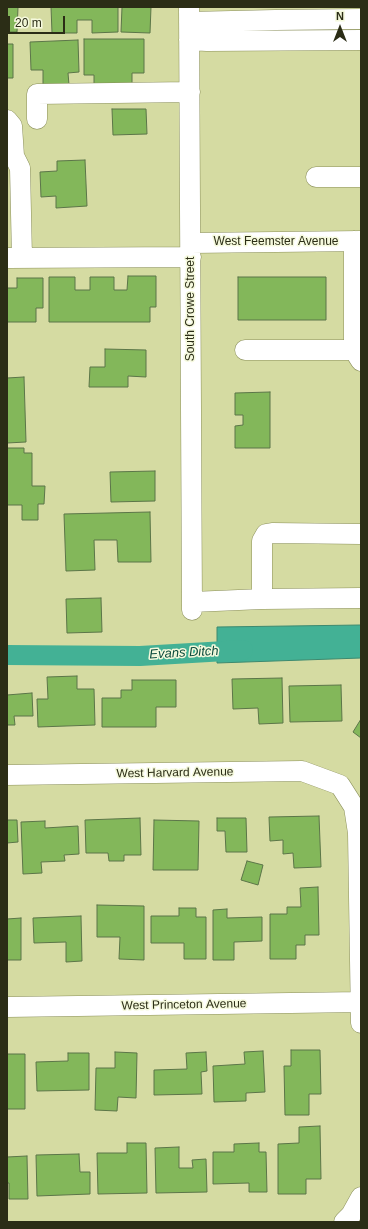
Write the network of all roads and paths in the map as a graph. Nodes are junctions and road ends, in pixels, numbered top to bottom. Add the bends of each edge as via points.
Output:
1 (361, 19) edge
2 (189, 23) edge
3 (361, 40) edge
4 (190, 92) junction
5 (37, 119) dead end
6 (7, 120) edge
7 (316, 177) dead end
8 (361, 177) edge
9 (358, 241) edge
10 (191, 250) junction
11 (15, 258) edge
12 (245, 350) dead end
13 (358, 356) edge
14 (361, 534) edge
15 (361, 598) edge
16 (262, 599) junction
17 (7, 775) edge
18 (360, 1002) edge
19 (7, 1007) edge
20 (361, 1023) edge
21 (361, 1197) edge
22 (348, 1218) edge

1 - 2 street
2 - 3 street via 207,41
2 - 4 street, South Crowe Street
4 - 5 street via 37,94
4 - 10 street, South Crowe Street
6 - 11 street via 12,126 14,156 20,168
7 - 8 street
9 - 10 street, West Feemster Avenue
9 - 13 street
10 - 11 street, West Feemster Avenue
10 - 16 street, South Crowe Street via 192,606
12 - 13 street
14 - 16 street via 266,534 262,541
15 - 16 street
17 - 18 street, West Harvard Avenue via 302,771 340,785 354,807 358,833
18 - 19 street, West Princeton Avenue
18 - 20 street
21 - 22 street

